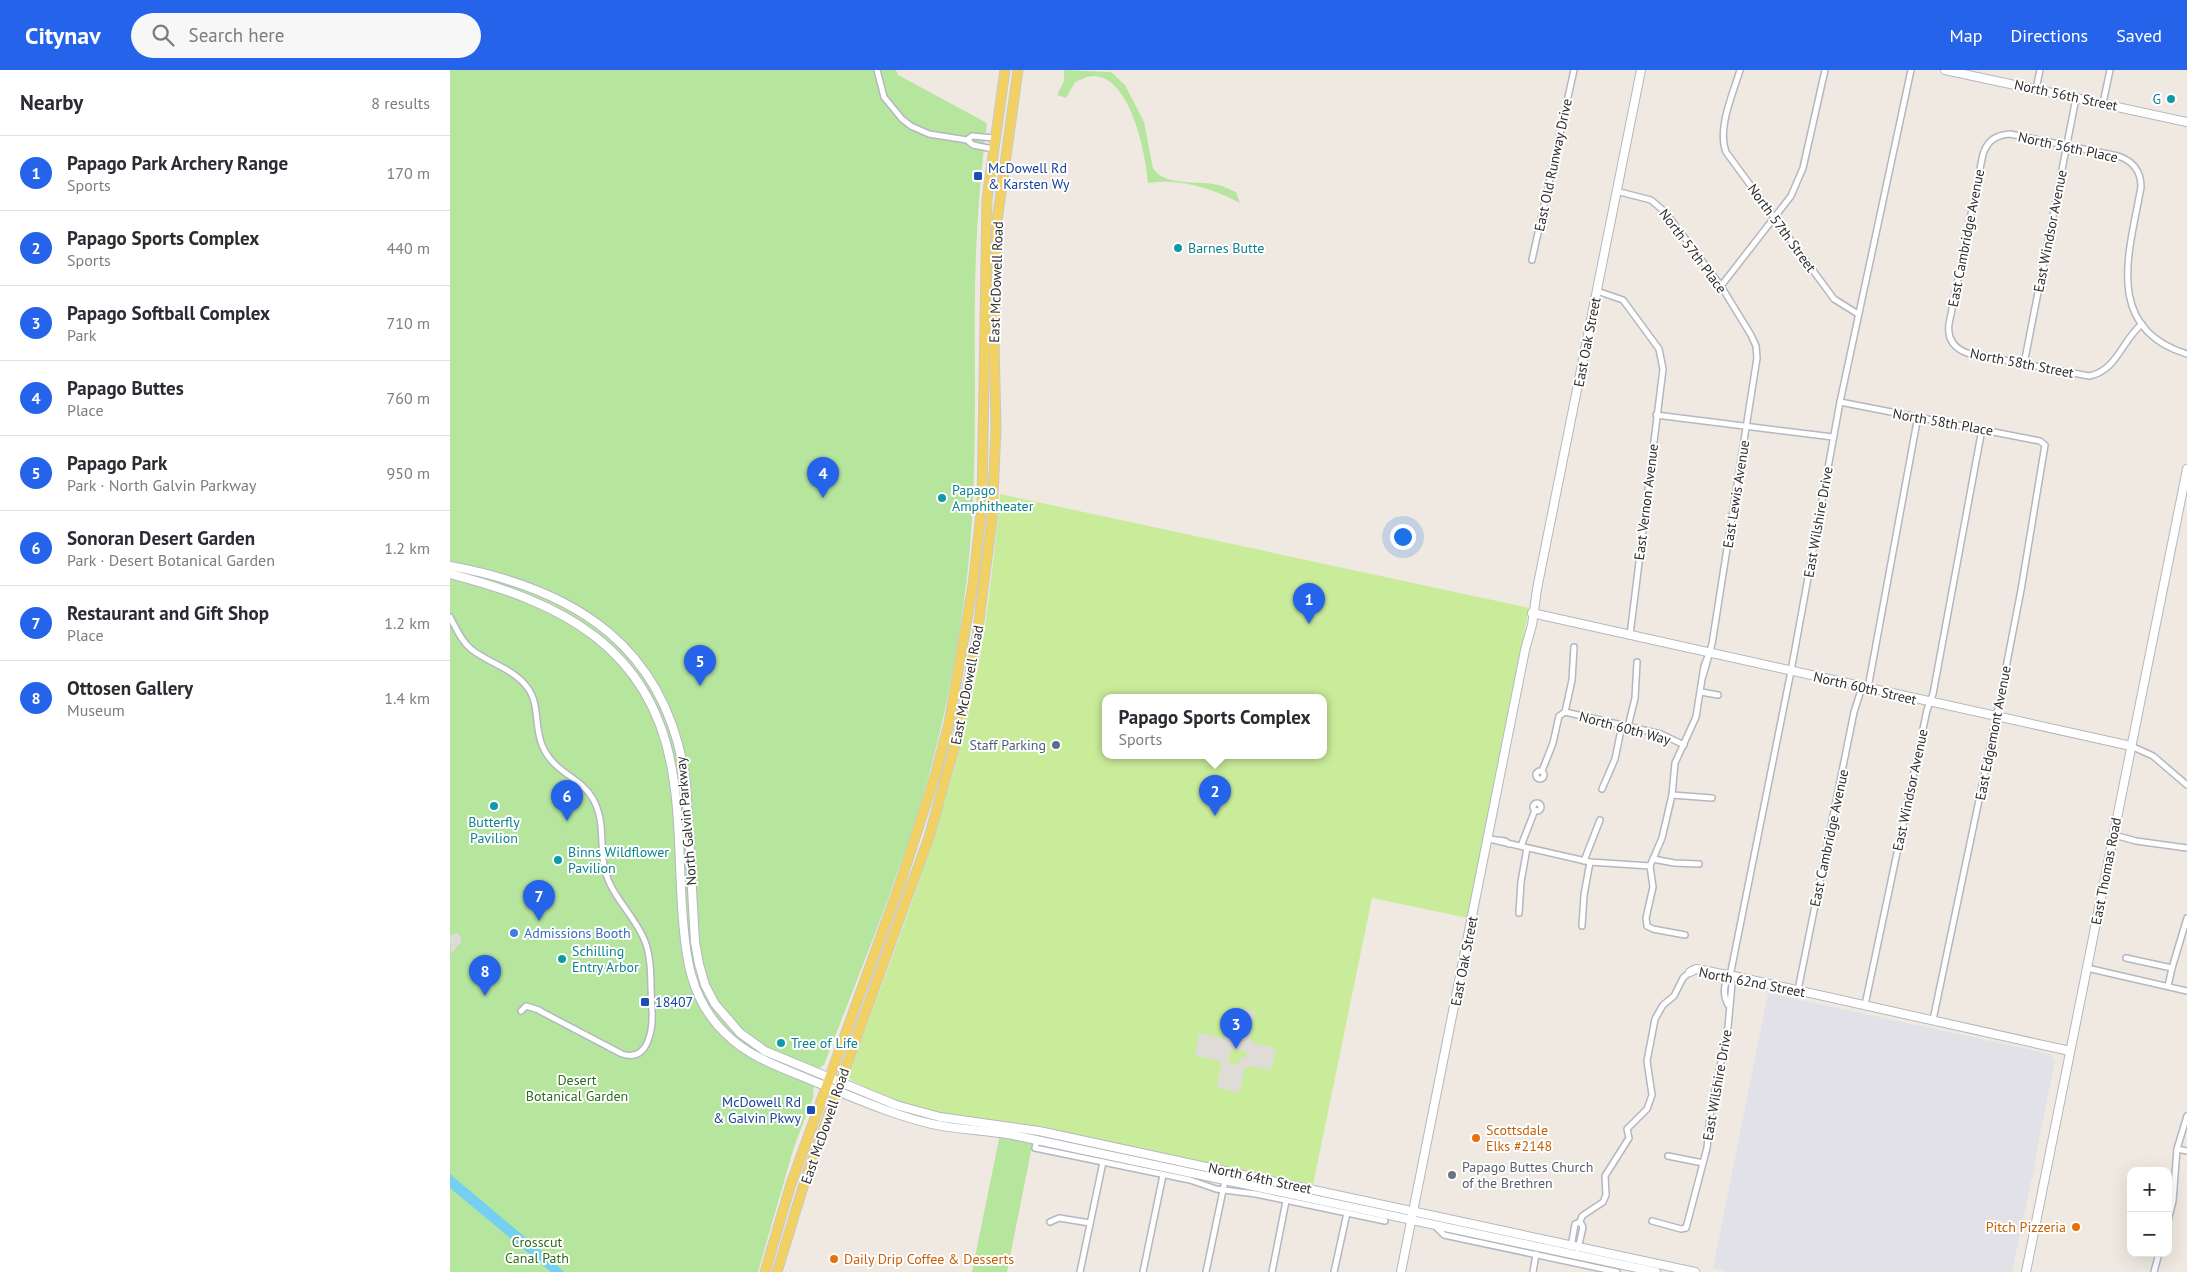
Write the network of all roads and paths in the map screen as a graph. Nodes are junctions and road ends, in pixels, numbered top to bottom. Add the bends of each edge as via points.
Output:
1 (877, 70) edge
2 (1005, 70) edge
3 (1018, 70) edge
4 (1574, 70) edge
5 (1641, 70) edge
6 (1740, 70) edge
7 (1825, 70) edge
8 (1911, 70) edge
9 (1947, 70) edge
10 (2040, 70) edge
11 (2110, 70) edge
12 (2036, 89) junction
13 (2076, 98) junction
14 (2103, 102) junction
15 (2187, 122) edge
16 (1997, 136) joint
17 (994, 138) junction
18 (967, 140) junction
19 (2067, 146) junction
20 (993, 149) junction
21 (1616, 191) junction
22 (998, 218) junction
23 (1775, 218) junction
24 (1532, 260) dead end
25 (1720, 286) junction
26 (1597, 291) junction
27 (1858, 314) junction
28 (2142, 324) junction
29 (1751, 335) joint
30 (1953, 344) joint
31 (2187, 354) edge
32 (2024, 364) junction
33 (1840, 402) junction
34 (1656, 416) junction
35 (1918, 416) junction
36 (1746, 427) junction
37 (1982, 429) junction
38 (1833, 437) junction
39 (2045, 445) joint
40 (2187, 470) edge
41 (450, 566) edge
42 (450, 574) edge
43 (1532, 613) junction
44 (450, 618) edge
45 (1630, 635) junction
46 (1574, 647) dead end
47 (1710, 653) junction
48 (1637, 662) dead end
49 (1791, 671) junction
50 (1865, 688) junction
51 (1701, 692) junction
52 (1718, 695) dead end
53 (1930, 702) junction
54 (1565, 712) junction
55 (1997, 716) junction
56 (1625, 726) junction
57 (1684, 745) junction
58 (2131, 746) junction
59 (1542, 771) dead end
60 (2187, 786) edge
61 (1602, 789) dead end
62 (1672, 795) junction
63 (1712, 798) dead end
64 (1535, 810) dead end
65 (1600, 820) dead end
66 (2114, 835) junction
67 (1488, 839) junction
68 (1521, 846) junction
69 (1528, 848) junction
70 (2187, 848) edge
71 (1653, 859) junction
72 (1584, 861) junction
73 (1590, 862) junction
74 (1699, 864) dead end
75 (1650, 866) junction
76 (1519, 913) dead end
77 (2187, 918) edge
78 (1582, 926) dead end
79 (1685, 935) dead end
80 (2126, 958) dead end
81 (2087, 968) junction
82 (2172, 968) junction
83 (1690, 972) joint
84 (1730, 976) junction
85 (2168, 986) junction
86 (1798, 990) junction
87 (2187, 991) edge
88 (1865, 1005) junction
89 (521, 1011) dead end
90 (1933, 1020) junction
91 (2070, 1051) junction
92 (827, 1082) junction
93 (839, 1086) junction
94 (2187, 1116) edge
95 (952, 1119) junction
96 (950, 1127) junction
97 (1037, 1140) junction
98 (2178, 1149) junction
99 (2187, 1151) edge
100 (1668, 1156) dead end
101 (1103, 1162) junction
102 (1704, 1163) junction
103 (1227, 1171) junction
104 (1163, 1175) junction
105 (1226, 1179) junction
106 (1224, 1190) junction
107 (1286, 1200) junction
108 (785, 1204) junction
109 (2170, 1212) edge
110 (1347, 1213) junction
111 (1412, 1214) junction
112 (1385, 1221) dead end
113 (1652, 1221) dead end
114 (1050, 1222) dead end
115 (1090, 1223) junction
116 (1432, 1223) junction
117 (1574, 1250) junction
118 (1536, 1254) junction
119 (2158, 1257) edge
120 (780, 1262) junction
121 (1596, 1270) edge
122 (765, 1272) edge
123 (773, 1272) edge
124 (778, 1272) edge
125 (1080, 1272) edge
126 (1143, 1272) edge
127 (1206, 1272) edge
128 (1272, 1272) edge
129 (1334, 1272) edge
130 (1400, 1272) edge
131 (1533, 1272) edge
132 (1617, 1272) edge
133 (1656, 1272) edge
134 (1695, 1272) edge
135 (2026, 1272) edge
136 (2154, 1272) edge

1 - 18 street via 884,97 902,119 929,134
2 - 17 main road, East McDowell Road
3 - 22 main road, East McDowell Road
4 - 24 street, East Old Runway Drive
5 - 21 main road, East Oak Street
6 - 23 street, North 57th Street via 1723,143 1726,152
7 - 23 street via 1803,168 1791,196
8 - 27 street, East Wilshire Drive
9 - 12 main road, North 56th Street
10 - 12 street
11 - 14 street
12 - 13 main road, North 56th Street
13 - 14 main road, North 56th Street
13 - 19 street, East Windsor Avenue
14 - 15 main road, North 56th Street
16 - 19 street, North 56th Place via 2010,134
16 - 30 street, East Cambridge Avenue via 1988,143 1983,154 1949,324
17 - 18 street via 972,136
17 - 20 main road, East McDowell Road
17 - 22 main road via 1000,151 994,212
18 - 20 street
19 - 28 street, North 56th Place via 2123,158 2136,168 2141,187 2126,278 2131,301
19 - 32 street, East Windsor Avenue
20 - 92 main road, East McDowell Road via 987,198 984,276 984,478 965,640 949,723 922,820
21 - 25 street, North 57th Place via 1652,200 1665,212
21 - 26 main road, East Oak Street
22 - 93 main road, East McDowell Road via 994,295 994,488 977,637 958,734 935,819
23 - 25 street
23 - 27 street, North 57th Street via 1834,299
25 - 29 street, North 57th Place
26 - 34 street, East Vernon Avenue via 1623,300 1659,349 1663,369
26 - 43 main road, East Oak Street
27 - 33 street, East Wilshire Drive
28 - 31 street via 2164,343
28 - 32 street, North 58th Street via 2112,364 2093,375 2082,376
29 - 36 street, East Lewis Avenue via 1757,358
30 - 32 street, North 58th Street via 1967,353
33 - 35 street, North 58th Place
33 - 38 street, East Wilshire Drive
34 - 36 street
34 - 45 street, East Vernon Avenue
35 - 37 street, North 58th Place
35 - 50 street, East Cambridge Avenue
36 - 38 street
36 - 47 street, East Lewis Avenue
37 - 39 street, North 58th Place via 2040,441
37 - 53 street, East Windsor Avenue
38 - 49 street, East Wilshire Drive
39 - 55 street, East Edgemont Avenue
40 - 58 main road, East Thomas Road
41 - 92 main road, North Galvin Parkway via 492,574 564,601 606,630 640,666 664,706 682,761 695,942 705,985 723,1015 748,1040
42 - 92 main road, North Galvin Parkway via 525,597 559,612 595,636 629,671 659,722 672,768 684,949 695,990 714,1021 740,1046 753,1055
43 - 45 main road, North 60th Street
43 - 67 main road, East Oak Street
44 - 89 street via 467,646 518,676 529,689 539,735 549,758 588,791 599,812 605,870 648,949 653,1027 638,1054 622,1054 539,1010 526,1006
45 - 47 main road, North 60th Street
46 - 54 street via 1572,680
47 - 49 main road, North 60th Street
47 - 51 street, East Lewis Avenue via 1706,659
48 - 56 street via 1635,698
49 - 50 main road, North 60th Street
49 - 84 street, East Wilshire Drive
50 - 53 main road, North 60th Street
50 - 86 street, East Cambridge Avenue via 1854,712
51 - 52 street
51 - 57 street, East Lewis Avenue via 1696,717
53 - 55 main road, North 60th Street
53 - 88 street, East Windsor Avenue
54 - 56 street, North 60th Way
54 - 59 street via 1559,716
55 - 58 main road, North 60th Street
55 - 90 street, East Edgemont Avenue
56 - 57 street, North 60th Way via 1661,734
56 - 61 street
57 - 62 street, East Lewis Avenue via 1675,763
58 - 60 street, North 60th Street via 2153,756
58 - 66 main road, East Thomas Road
62 - 63 street
62 - 71 street, East Lewis Avenue via 1662,838
64 - 68 street
65 - 72 street
66 - 70 street
66 - 81 main road, East Thomas Road
67 - 68 street
67 - 111 main road, East Oak Street
68 - 69 street
69 - 72 street
69 - 76 street
71 - 74 street
71 - 75 street, East Lewis Avenue
72 - 73 street
73 - 75 street
73 - 78 street
75 - 79 street, East Lewis Avenue via 1653,887 1646,918 1648,926
77 - 82 street
80 - 82 street
81 - 85 street
81 - 91 main road, East Thomas Road
82 - 85 street
83 - 84 main road, North 62nd Street via 1696,969
83 - 117 street, North 62nd Street via 1655,1019 1647,1061 1652,1095 1647,1109 1627,1129 1629,1138 1605,1176 1603,1202 1582,1216 1580,1222 1583,1227
84 - 86 main road, North 62nd Street
84 - 102 street, East Wilshire Drive via 1725,983 1728,1027
85 - 87 street
86 - 88 main road, North 62nd Street
88 - 90 main road, North 62nd Street
90 - 91 main road, North 62nd Street
91 - 135 main road, East Thomas Road
92 - 93 main road, North 64th Street
92 - 108 main road, East McDowell Road
93 - 95 main road, North 64th Street
93 - 96 main road, North 64th Street via 900,1115
93 - 120 main road, East McDowell Road
94 - 98 street
95 - 96 main road
95 - 103 main road, North 64th Street via 1024,1128
96 - 97 main road, North 64th Street
97 - 101 street, North 64th Street via 1035,1148
97 - 105 main road, North 64th Street
98 - 99 street
98 - 109 street
100 - 102 street
101 - 104 street, North 64th Street
101 - 115 street
102 - 113 street, East Wilshire Drive via 1686,1228
103 - 105 street
103 - 111 main road, North 64th Street
104 - 106 street, North 64th Street
104 - 126 street
105 - 106 street
105 - 111 main road, North 64th Street
106 - 107 street, North 64th Street
106 - 127 street
107 - 110 street, North 64th Street
107 - 128 street
108 - 120 main road via 777,1249
108 - 122 main road, East McDowell Road
110 - 112 street, North 64th Street
110 - 129 street
111 - 116 main road, North 64th Street
111 - 117 main road, North 64th Street
111 - 130 main road, East Oak Street
114 - 115 street via 1059,1218
115 - 125 street
116 - 117 main road, North 64th Street
116 - 118 street, North 64th Street via 1441,1233 1454,1237
117 - 133 main road, North 64th Street
117 - 134 main road, North 64th Street
118 - 121 street, North 64th Street
118 - 131 street
119 - 136 street
120 - 123 main road
120 - 124 main road, East McDowell Road
121 - 132 street, North 64th Street

